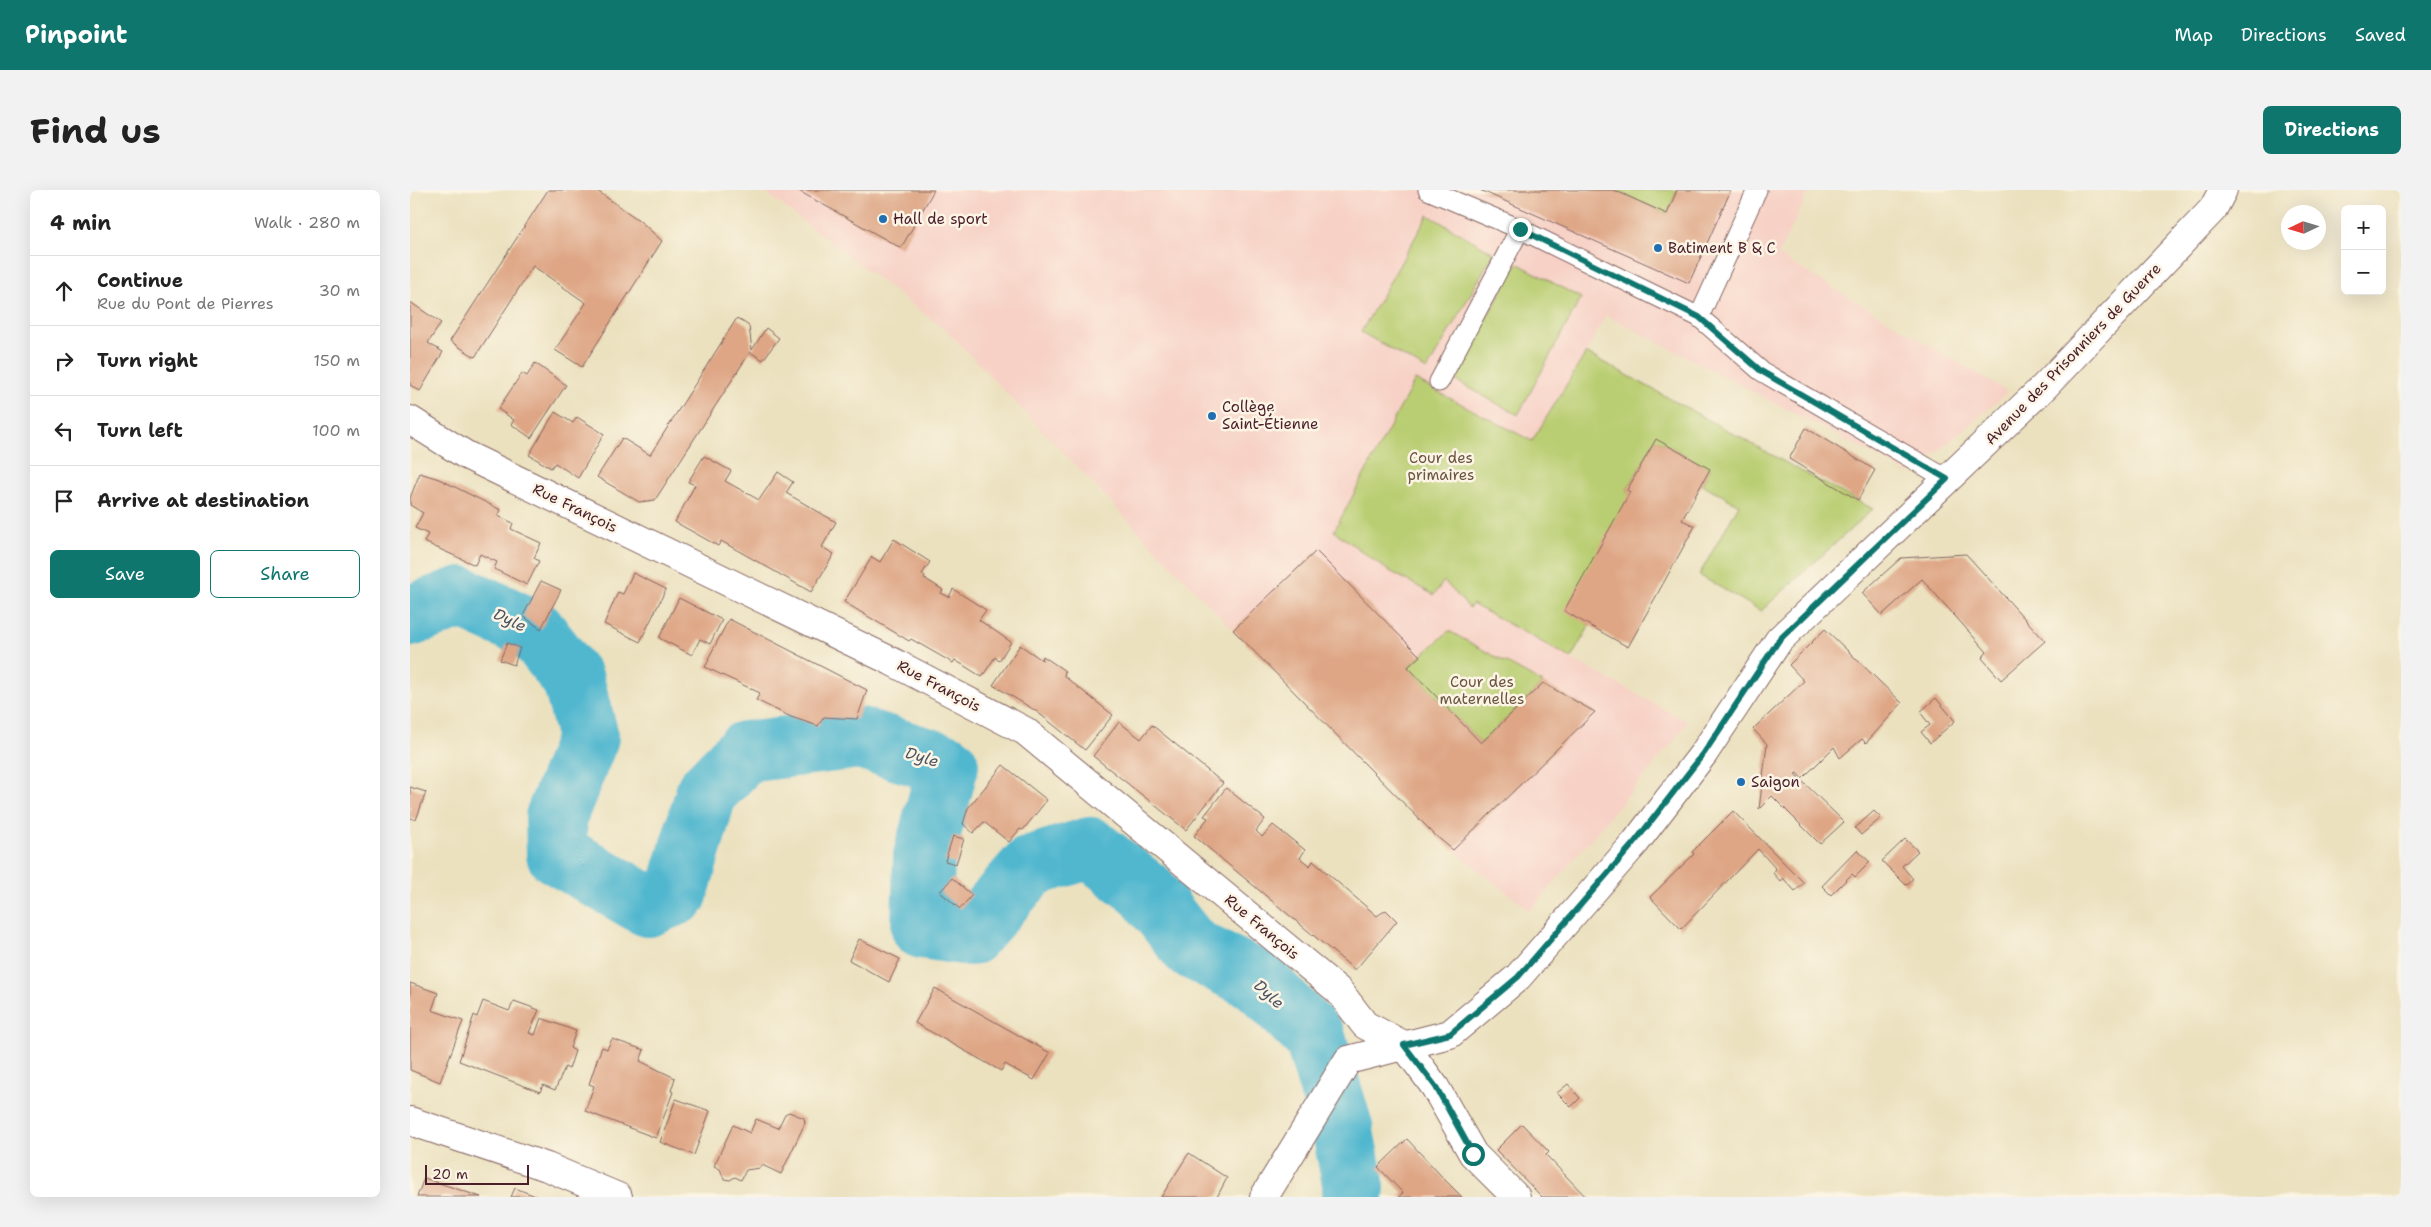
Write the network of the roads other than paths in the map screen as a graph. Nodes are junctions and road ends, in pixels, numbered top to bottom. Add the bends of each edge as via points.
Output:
1 (1428, 190) edge
2 (1757, 190) edge
3 (2222, 190) edge
4 (1520, 229) junction
5 (1699, 317) junction
6 (1439, 382) dead end
7 (410, 420) edge
8 (1947, 479) junction
9 (1404, 1045) junction
10 (410, 1122) edge
11 (618, 1197) edge
12 (1264, 1197) edge
13 (1516, 1197) edge

1 - 4 lane
2 - 5 lane
3 - 8 street, Avenue des Prisonniers de Guerre via 2213,209 2059,372
4 - 5 lane
4 - 6 lane
5 - 8 lane via 1761,371
7 - 9 street, Rue François via 466,455 890,661 1024,731 1340,991 1365,1025
8 - 9 street, Avenue des Prisonniers de Guerre via 1779,640 1704,753 1634,843 1518,977 1450,1034
9 - 12 street, Avenue des Prisonniers de Guerre via 1348,1060
9 - 13 street via 1436,1087 1473,1154
10 - 11 street via 547,1167

